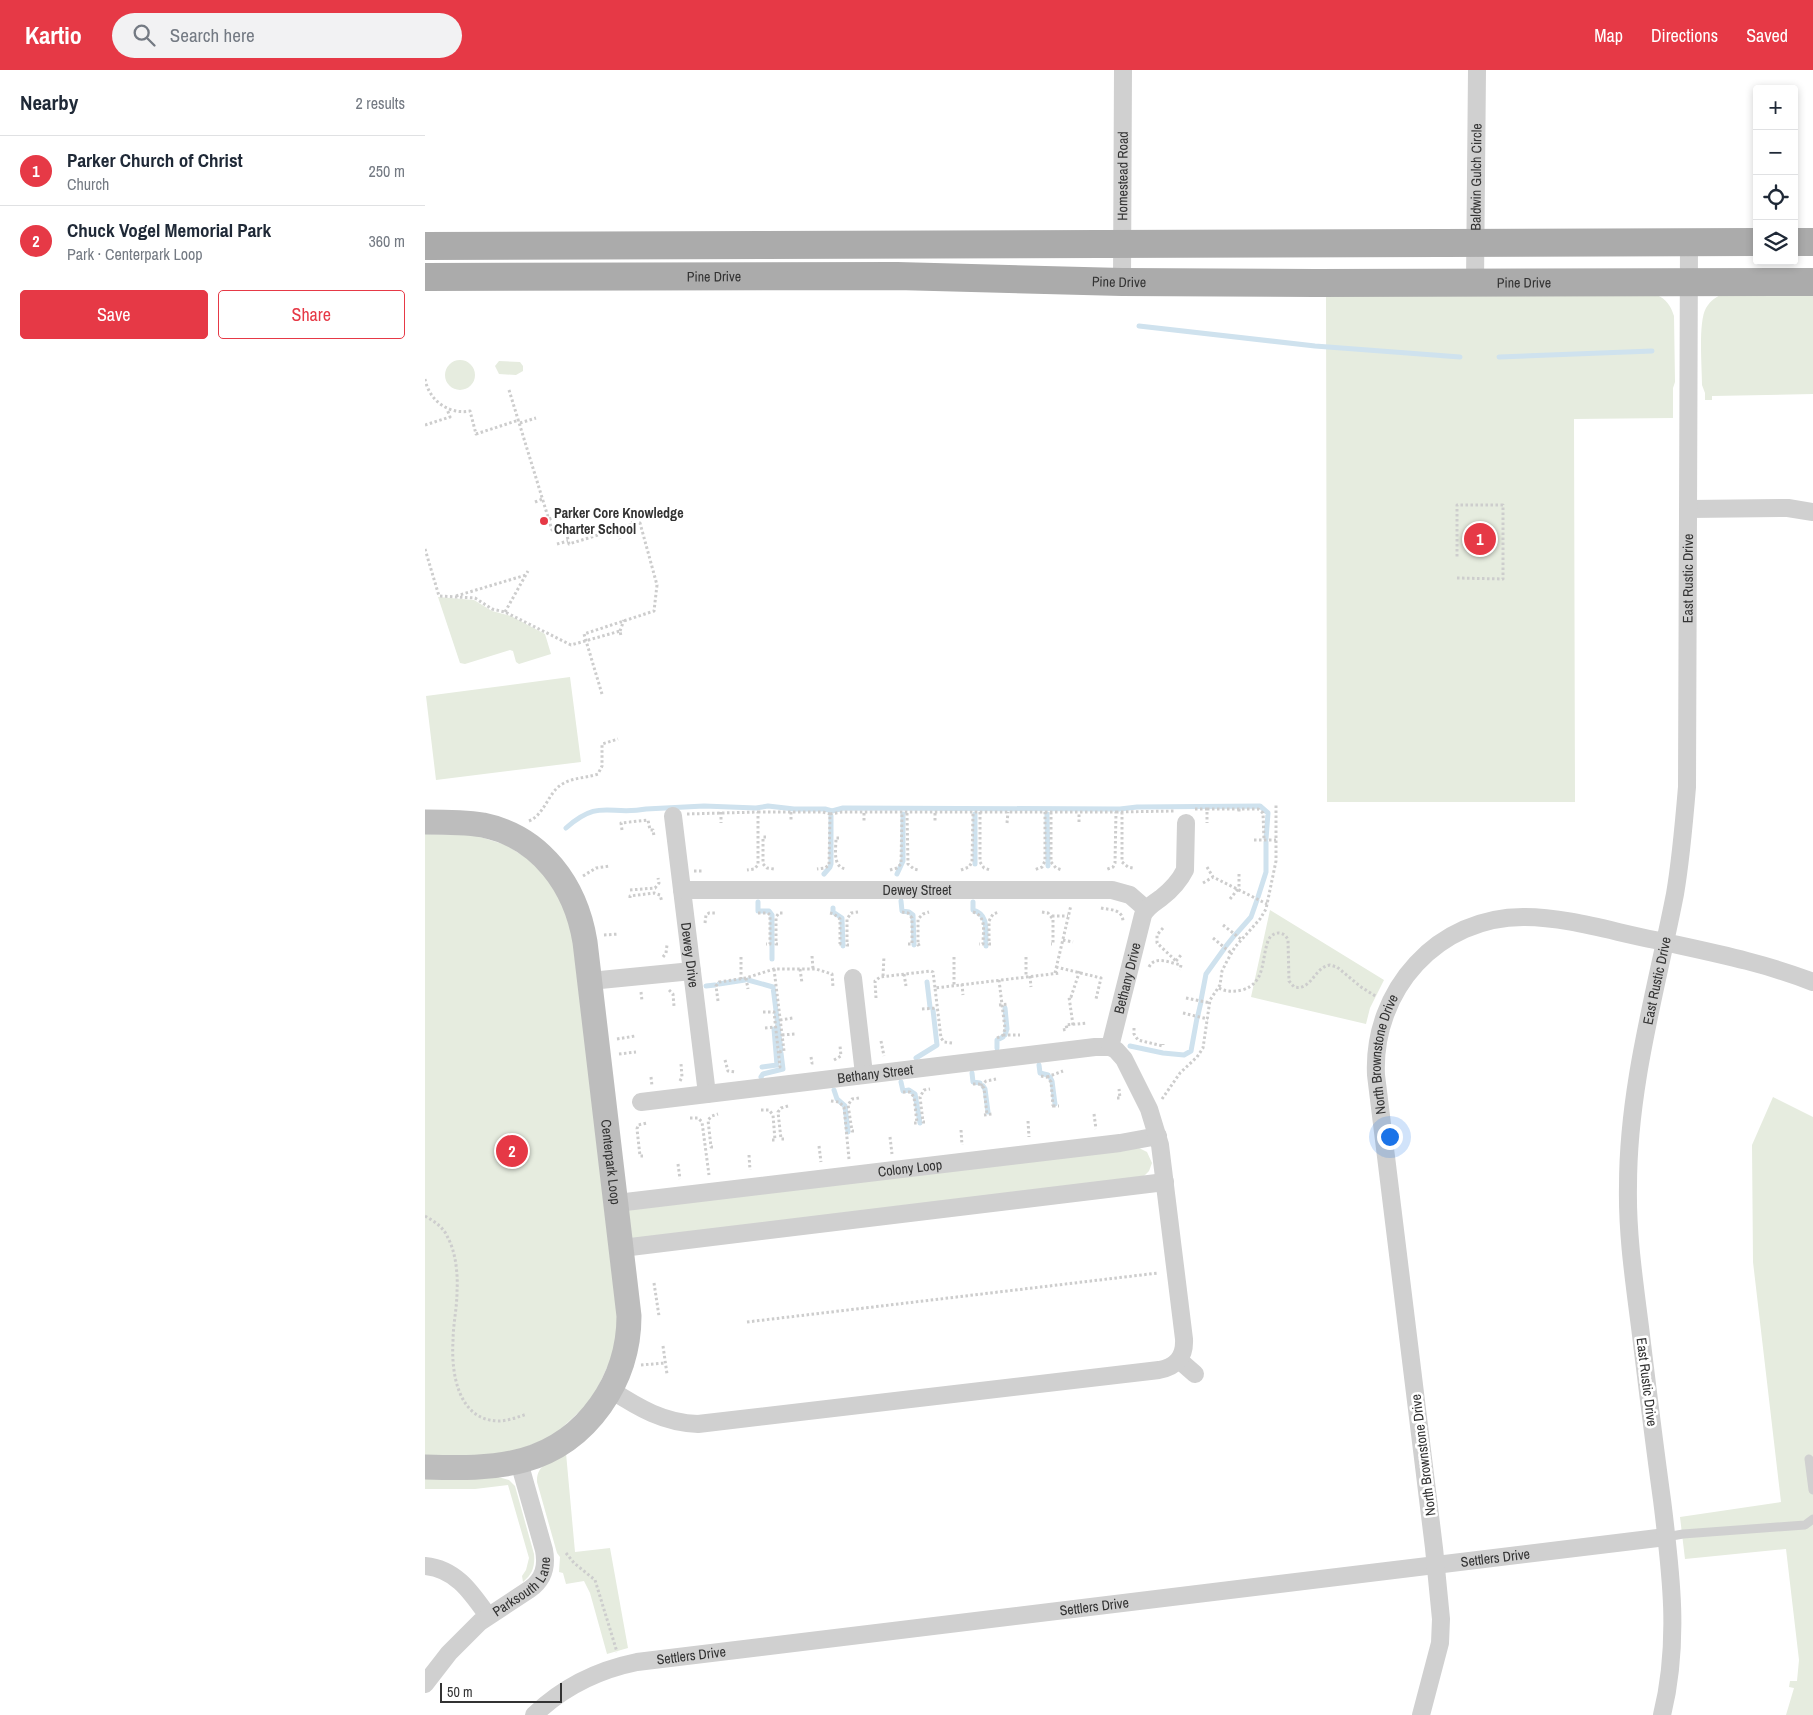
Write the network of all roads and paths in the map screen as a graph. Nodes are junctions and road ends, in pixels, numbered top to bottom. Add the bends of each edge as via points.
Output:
1 (1123, 70) edge
2 (1477, 70) edge
3 (1689, 242) junction
4 (1753, 242) edge
5 (1798, 242) edge
6 (1813, 242) edge
7 (1475, 243) junction
8 (1123, 244) junction
9 (425, 246) edge
10 (425, 277) edge
11 (1122, 282) junction
12 (1689, 282) junction
13 (1813, 282) edge
14 (1475, 283) junction
15 (425, 379) edge
16 (509, 390) dead end
17 (447, 408) junction
18 (536, 418) dead end
19 (519, 422) junction
20 (425, 424) edge
21 (543, 499) junction
22 (535, 502) dead end
23 (629, 508) dead end
24 (1689, 509) junction
25 (1813, 512) edge
26 (565, 514) dead end
27 (549, 519) junction
28 (633, 524) junction
29 (617, 529) junction
30 (620, 539) dead end
31 (568, 541) junction
32 (557, 544) dead end
33 (425, 549) edge
34 (1457, 558) dead end
35 (1457, 578) dead end
36 (453, 596) junction
37 (505, 612) junction
38 (624, 620) junction
39 (620, 631) junction
40 (621, 636) dead end
41 (586, 641) junction
42 (602, 694) dead end
43 (618, 739) dead end
44 (1276, 804) dead end
45 (1207, 808) junction
46 (1239, 808) junction
47 (721, 812) junction
48 (758, 812) junction
49 (791, 812) junction
50 (980, 812) junction
51 (1008, 812) junction
52 (1045, 812) junction
53 (1051, 812) junction
54 (1079, 812) junction
55 (1116, 812) junction
56 (1122, 812) junction
57 (864, 813) junction
58 (901, 813) junction
59 (907, 813) junction
60 (935, 813) junction
61 (973, 813) junction
62 (682, 814) joint
63 (830, 814) junction
64 (1184, 814) junction
65 (1239, 814) dead end
66 (529, 821) dead end
67 (425, 822) edge
68 (791, 822) dead end
69 (1079, 822) dead end
70 (721, 823) dead end
71 (864, 823) dead end
72 (935, 823) dead end
73 (1007, 823) dead end
74 (1207, 823) dead end
75 (621, 830) dead end
76 (654, 836) dead end
77 (766, 837) dead end
78 (839, 838) dead end
79 (1253, 840) dead end
80 (1264, 840) junction
81 (1276, 840) junction
82 (610, 866) dead end
83 (1207, 867) dead end
84 (1133, 868) dead end
85 (774, 869) dead end
86 (817, 869) dead end
87 (846, 869) dead end
88 (747, 870) dead end
89 (890, 870) dead end
90 (918, 870) dead end
91 (961, 870) dead end
92 (990, 870) dead end
93 (1033, 870) dead end
94 (1062, 870) dead end
95 (1105, 870) dead end
96 (1239, 874) dead end
97 (583, 876) dead end
98 (1213, 877) junction
99 (658, 878) dead end
100 (1203, 883) dead end
101 (1239, 889) junction
102 (630, 890) dead end
103 (682, 890) junction
104 (630, 898) dead end
105 (1230, 899) dead end
106 (662, 902) dead end
107 (1076, 904) dead end
108 (1267, 904) junction
109 (1094, 906) dead end
110 (1146, 909) junction
111 (858, 912) dead end
112 (902, 912) dead end
113 (929, 912) dead end
114 (973, 912) dead end
115 (999, 912) dead end
116 (1043, 912) dead end
117 (715, 913) dead end
118 (758, 913) dead end
119 (785, 913) dead end
120 (830, 914) dead end
121 (1052, 916) junction
122 (1068, 916) junction
123 (705, 926) dead end
124 (1223, 926) dead end
125 (1122, 927) dead end
126 (1163, 928) dead end
127 (619, 934) dead end
128 (604, 935) dead end
129 (1213, 938) dead end
130 (1063, 940) junction
131 (1241, 940) junction
132 (1073, 942) dead end
133 (1665, 942) junction
134 (766, 944) dead end
135 (778, 944) dead end
136 (837, 944) dead end
137 (908, 944) dead end
138 (920, 944) dead end
139 (979, 944) dead end
140 (991, 944) dead end
141 (1051, 944) dead end
142 (667, 945) dead end
143 (849, 945) dead end
144 (1231, 953) junction
145 (1181, 955) dead end
146 (741, 956) dead end
147 (812, 956) dead end
148 (883, 956) dead end
149 (954, 957) dead end
150 (1026, 957) dead end
151 (654, 958) dead end
152 (1175, 962) junction
153 (1056, 967) junction
154 (774, 969) junction
155 (800, 969) junction
156 (813, 969) junction
157 (1148, 970) dead end
158 (1180, 970) dead end
159 (692, 971) junction
160 (1079, 971) junction
161 (1055, 973) dead end
162 (1060, 973) dead end
163 (904, 974) junction
164 (883, 976) junction
165 (1028, 977) junction
166 (1107, 977) dead end
167 (746, 978) junction
168 (853, 978) dead end
169 (1101, 978) junction
170 (741, 979) junction
171 (999, 980) junction
172 (590, 982) junction
173 (1813, 982) edge
174 (802, 983) dead end
175 (962, 984) junction
176 (954, 985) junction
177 (906, 986) dead end
178 (833, 987) dead end
179 (1031, 987) dead end
180 (935, 988) junction
181 (1219, 988) junction
182 (666, 989) dead end
183 (748, 990) dead end
184 (649, 991) dead end
185 (963, 994) dead end
186 (876, 998) dead end
187 (1187, 998) dead end
188 (1377, 998) dead end
189 (1097, 999) dead end
190 (642, 1001) dead end
191 (718, 1001) dead end
192 (1210, 1003) junction
193 (1008, 1004) dead end
194 (1001, 1005) junction
195 (674, 1006) dead end
196 (922, 1009) dead end
197 (938, 1011) junction
198 (763, 1012) dead end
199 (1183, 1013) dead end
200 (793, 1018) dead end
201 (1208, 1019) junction
202 (780, 1020) junction
203 (1087, 1023) dead end
204 (1073, 1025) junction
205 (776, 1027) junction
206 (765, 1028) dead end
207 (1134, 1028) dead end
208 (1063, 1030) dead end
209 (795, 1034) dead end
210 (782, 1035) junction
211 (1003, 1035) junction
212 (635, 1036) dead end
213 (1020, 1036) dead end
214 (997, 1038) dead end
215 (617, 1039) dead end
216 (952, 1043) dead end
217 (1163, 1044) dead end
218 (841, 1046) dead end
219 (1110, 1047) junction
220 (636, 1052) dead end
221 (779, 1052) dead end
222 (619, 1054) dead end
223 (811, 1057) dead end
224 (725, 1060) dead end
225 (829, 1061) dead end
226 (821, 1062) dead end
227 (773, 1068) dead end
228 (743, 1071) dead end
229 (1063, 1071) dead end
230 (864, 1074) junction
231 (1041, 1076) dead end
232 (651, 1077) dead end
233 (1047, 1077) junction
234 (996, 1079) dead end
235 (973, 1084) dead end
236 (652, 1086) dead end
237 (981, 1086) junction
238 (930, 1089) dead end
239 (903, 1092) dead end
240 (707, 1094) junction
241 (859, 1098) dead end
242 (831, 1101) dead end
243 (1161, 1101) dead end
244 (641, 1102) dead end
245 (788, 1106) dead end
246 (1059, 1106) dead end
247 (761, 1110) dead end
248 (717, 1114) dead end
249 (992, 1114) dead end
250 (1094, 1114) dead end
251 (690, 1118) dead end
252 (1027, 1121) dead end
253 (925, 1122) dead end
254 (647, 1123) dead end
255 (913, 1123) dead end
256 (1096, 1129) dead end
257 (854, 1130) dead end
258 (961, 1130) dead end
259 (1158, 1136) junction
260 (1029, 1137) dead end
261 (784, 1138) dead end
262 (890, 1138) dead end
263 (771, 1140) dead end
264 (962, 1145) dead end
265 (819, 1146) dead end
266 (713, 1147) dead end
267 (892, 1154) dead end
268 (749, 1155) dead end
269 (643, 1156) dead end
270 (849, 1159) dead end
271 (821, 1162) dead end
272 (678, 1164) dead end
273 (751, 1170) dead end
274 (709, 1176) dead end
275 (680, 1179) dead end
276 (1165, 1182) junction
277 (617, 1202) junction
278 (425, 1216) edge
279 (622, 1248) junction
280 (1158, 1273) dead end
281 (654, 1283) dead end
282 (657, 1304) junction
283 (648, 1305) dead end
284 (659, 1316) dead end
285 (747, 1322) dead end
286 (663, 1346) dead end
287 (1179, 1360) junction
288 (665, 1363) junction
289 (641, 1366) dead end
290 (667, 1374) dead end
291 (1195, 1374) dead end
292 (611, 1390) junction
293 (527, 1414) dead end
294 (1809, 1459) dead end
295 (519, 1462) junction
296 (425, 1467) edge
297 (1813, 1490) edge
298 (1813, 1519) edge
299 (1666, 1536) junction
300 (566, 1553) dead end
301 (1436, 1565) junction
302 (425, 1566) edge
303 (488, 1616) junction
304 (617, 1652) dead end
305 (425, 1684) edge
306 (534, 1715) edge
307 (1421, 1715) edge
308 (1662, 1715) edge

1 - 8 street, Homestead Road
2 - 7 street, Baldwin Gulch Circle
3 - 4 main road
3 - 7 main road
3 - 12 street, East Rustic Drive
5 - 6 main road
7 - 8 main road
7 - 14 street, Baldwin Gulch Circle
8 - 9 main road
8 - 11 street, Homestead Road
10 - 11 main road, Pine Drive via 897,276
11 - 14 main road, Pine Drive
12 - 13 main road, Pine Drive
12 - 14 main road, Pine Drive
12 - 24 street, East Rustic Drive
15 - 17 path via 430,395
16 - 19 path
17 - 19 path via 470,411 477,434
17 - 20 path via 449,417
18 - 19 path
19 - 21 path
21 - 22 path
21 - 27 path
23 - 28 path
24 - 25 street via 1788,508
24 - 133 street, East Rustic Drive via 1687,787 1681,857
26 - 27 path
27 - 31 path via 552,530 565,527
28 - 29 path
28 - 38 path via 639,523 657,585 654,611
29 - 30 path
29 - 31 path via 569,544
31 - 32 path
33 - 36 path via 439,596
34 - 35 path via 1457,505 1503,504 1503,579
36 - 37 path via 475,598 492,609
36 - 37 path via 527,573
37 - 41 path via 571,645
38 - 39 path
38 - 41 path via 584,634
39 - 40 path
39 - 41 path
41 - 42 path
43 - 66 path via 602,744 602,766 597,774 563,784 538,815
44 - 81 path
45 - 46 path
45 - 64 path
45 - 74 path
46 - 65 path
46 - 80 path via 1258,808 1263,812
47 - 48 path
47 - 62 path
47 - 70 path
48 - 49 path
48 - 88 path via 758,865
49 - 63 path
49 - 68 path
50 - 51 path
50 - 61 path
50 - 92 path via 980,862
51 - 52 path
51 - 73 path
52 - 53 path
52 - 93 path via 1044,865
53 - 54 path
53 - 94 path via 1051,863
54 - 55 path
54 - 69 path
55 - 56 path
55 - 95 path via 1115,864
56 - 64 path
56 - 84 path via 1122,862
57 - 58 path
57 - 63 path
57 - 71 path
58 - 59 path
58 - 89 path via 901,864
59 - 60 path
59 - 90 path via 908,864
60 - 61 path
60 - 72 path
61 - 91 path via 971,865
62 - 103 street, Dewey Drive
63 - 86 path via 827,837 829,865
64 - 110 street via 1186,863 1183,873 1163,896
67 - 172 street, Centerpark Loop via 469,823 497,829 520,840 549,863 578,910
75 - 76 path via 621,823 648,820
77 - 85 path via 763,837 763,864
78 - 87 path via 836,838 837,864
79 - 80 path
80 - 81 path
81 - 108 path via 1275,866
82 - 97 path via 596,868
83 - 98 path
96 - 101 path
98 - 100 path
98 - 101 path
99 - 102 path via 655,888
101 - 105 path
101 - 108 path
103 - 110 street, Dewey Street via 1112,890 1130,895
103 - 159 street, Dewey Drive
104 - 106 path via 656,893
107 - 122 path via 1071,905
108 - 131 path
109 - 125 path via 1121,914
110 - 219 street, Bethany Drive
111 - 143 path via 847,917
112 - 137 path via 912,918 912,944
113 - 138 path via 918,918
114 - 139 path via 983,919 983,944
115 - 140 path via 989,919
116 - 121 path
117 - 123 path via 705,915
118 - 134 path via 770,915 770,944
119 - 135 path via 776,917
120 - 136 path via 841,919 841,944
121 - 122 path
121 - 141 path
122 - 130 path
124 - 131 path
126 - 152 path via 1157,935 1157,943
127 - 128 path
129 - 144 path
130 - 132 path
130 - 153 path
131 - 144 path
133 - 173 street, North Brownstone Drive via 1750,960
133 - 299 street, East Rustic Drive via 1637,1072 1628,1187 1632,1258
133 - 301 street, North Brownstone Drive via 1549,918 1523,917 1484,922 1449,937 1424,956 1398,987 1384,1017 1377,1042 1377,1074
142 - 151 path via 664,956
144 - 181 path
145 - 152 path
146 - 170 path
147 - 156 path
148 - 164 path
149 - 176 path
150 - 165 path
152 - 157 path via 1155,960
152 - 158 path via 1181,965
153 - 160 path
153 - 161 path
154 - 155 path
154 - 167 path
154 - 202 path
155 - 156 path
155 - 174 path
156 - 178 path via 832,974
159 - 172 street
159 - 240 street, Dewey Drive
160 - 169 path
160 - 204 path via 1068,998
162 - 165 path
163 - 164 path
163 - 177 path
163 - 180 path via 931,971
164 - 186 path via 875,981
165 - 171 path
165 - 179 path
166 - 169 path
167 - 170 path
167 - 183 path
168 - 230 street
169 - 189 path
170 - 191 path via 718,983
171 - 175 path
171 - 194 path
172 - 277 street, Centerpark Loop
175 - 176 path
175 - 185 path
176 - 180 path
180 - 197 path
181 - 188 path via 1235,991 1253,984 1263,967 1270,937 1281,932 1288,940 1288,979 1294,987 1307,986 1321,969 1330,965
181 - 192 path
182 - 195 path via 672,992
184 - 190 path via 641,992
187 - 192 path
192 - 201 path
193 - 194 path
194 - 211 path via 1005,1027
196 - 197 path
197 - 216 path via 941,1039
198 - 205 path via 774,1012
199 - 201 path
200 - 202 path
201 - 243 path via 1203,1048
202 - 210 path
203 - 204 path
204 - 208 path via 1067,1025
205 - 206 path
205 - 227 path via 781,1067
207 - 217 path via 1138,1040
209 - 210 path
210 - 221 path via 784,1051
211 - 213 path
211 - 214 path
212 - 215 path
218 - 225 path via 840,1057
219 - 230 street, Bethany Street
219 - 259 street via 1124,1059 1149,1109
220 - 222 path
223 - 226 path via 813,1063
224 - 228 path via 729,1071
229 - 233 path
230 - 240 street, Bethany Street
231 - 233 path
232 - 236 path
233 - 246 path via 1051,1082 1052,1106
234 - 237 path via 985,1081
235 - 237 path
237 - 249 path via 985,1115
238 - 253 path via 924,1090 920,1097
239 - 255 path via 910,1092 914,1097 917,1123
240 - 244 street, Bethany Street
241 - 257 path via 848,1105
242 - 270 path via 843,1104
245 - 261 path via 778,1112 781,1139
247 - 263 path via 769,1110 773,1115 775,1140
248 - 266 path via 708,1120
250 - 256 path
251 - 274 path via 701,1121
252 - 260 path
254 - 269 path via 637,1129 639,1156
258 - 264 path
259 - 276 street
259 - 277 street, Colony Loop
262 - 267 path
265 - 271 path
268 - 273 path
272 - 275 path
276 - 279 street
276 - 287 street via 1184,1339
277 - 279 street, Centerpark Loop
278 - 293 path via 445,1232 454,1254 457,1292 453,1355 456,1383 463,1402 480,1416 492,1420 505,1421
279 - 292 street, Centerpark Loop via 628,1335
280 - 285 path
281 - 282 path
282 - 283 path
282 - 284 path
286 - 288 path
287 - 291 street
287 - 292 street via 1169,1368 1159,1370 698,1424 677,1423 658,1417
288 - 289 path
288 - 290 path
292 - 295 street, Centerpark Loop via 570,1437
294 - 297 lane
295 - 296 street, Centerpark Loop via 481,1468
295 - 303 street, Parksouth Lane via 544,1550 545,1568 534,1586
298 - 299 lane via 1805,1525
299 - 301 street, Settlers Drive
299 - 308 street, East Rustic Drive via 1673,1633
300 - 304 path via 595,1580
301 - 306 street, Settlers Drive via 637,1662 602,1671 577,1683
301 - 307 street, North Brownstone Drive via 1440,1643
302 - 303 street via 445,1570 457,1578
303 - 305 street, Parksouth Lane via 449,1653

